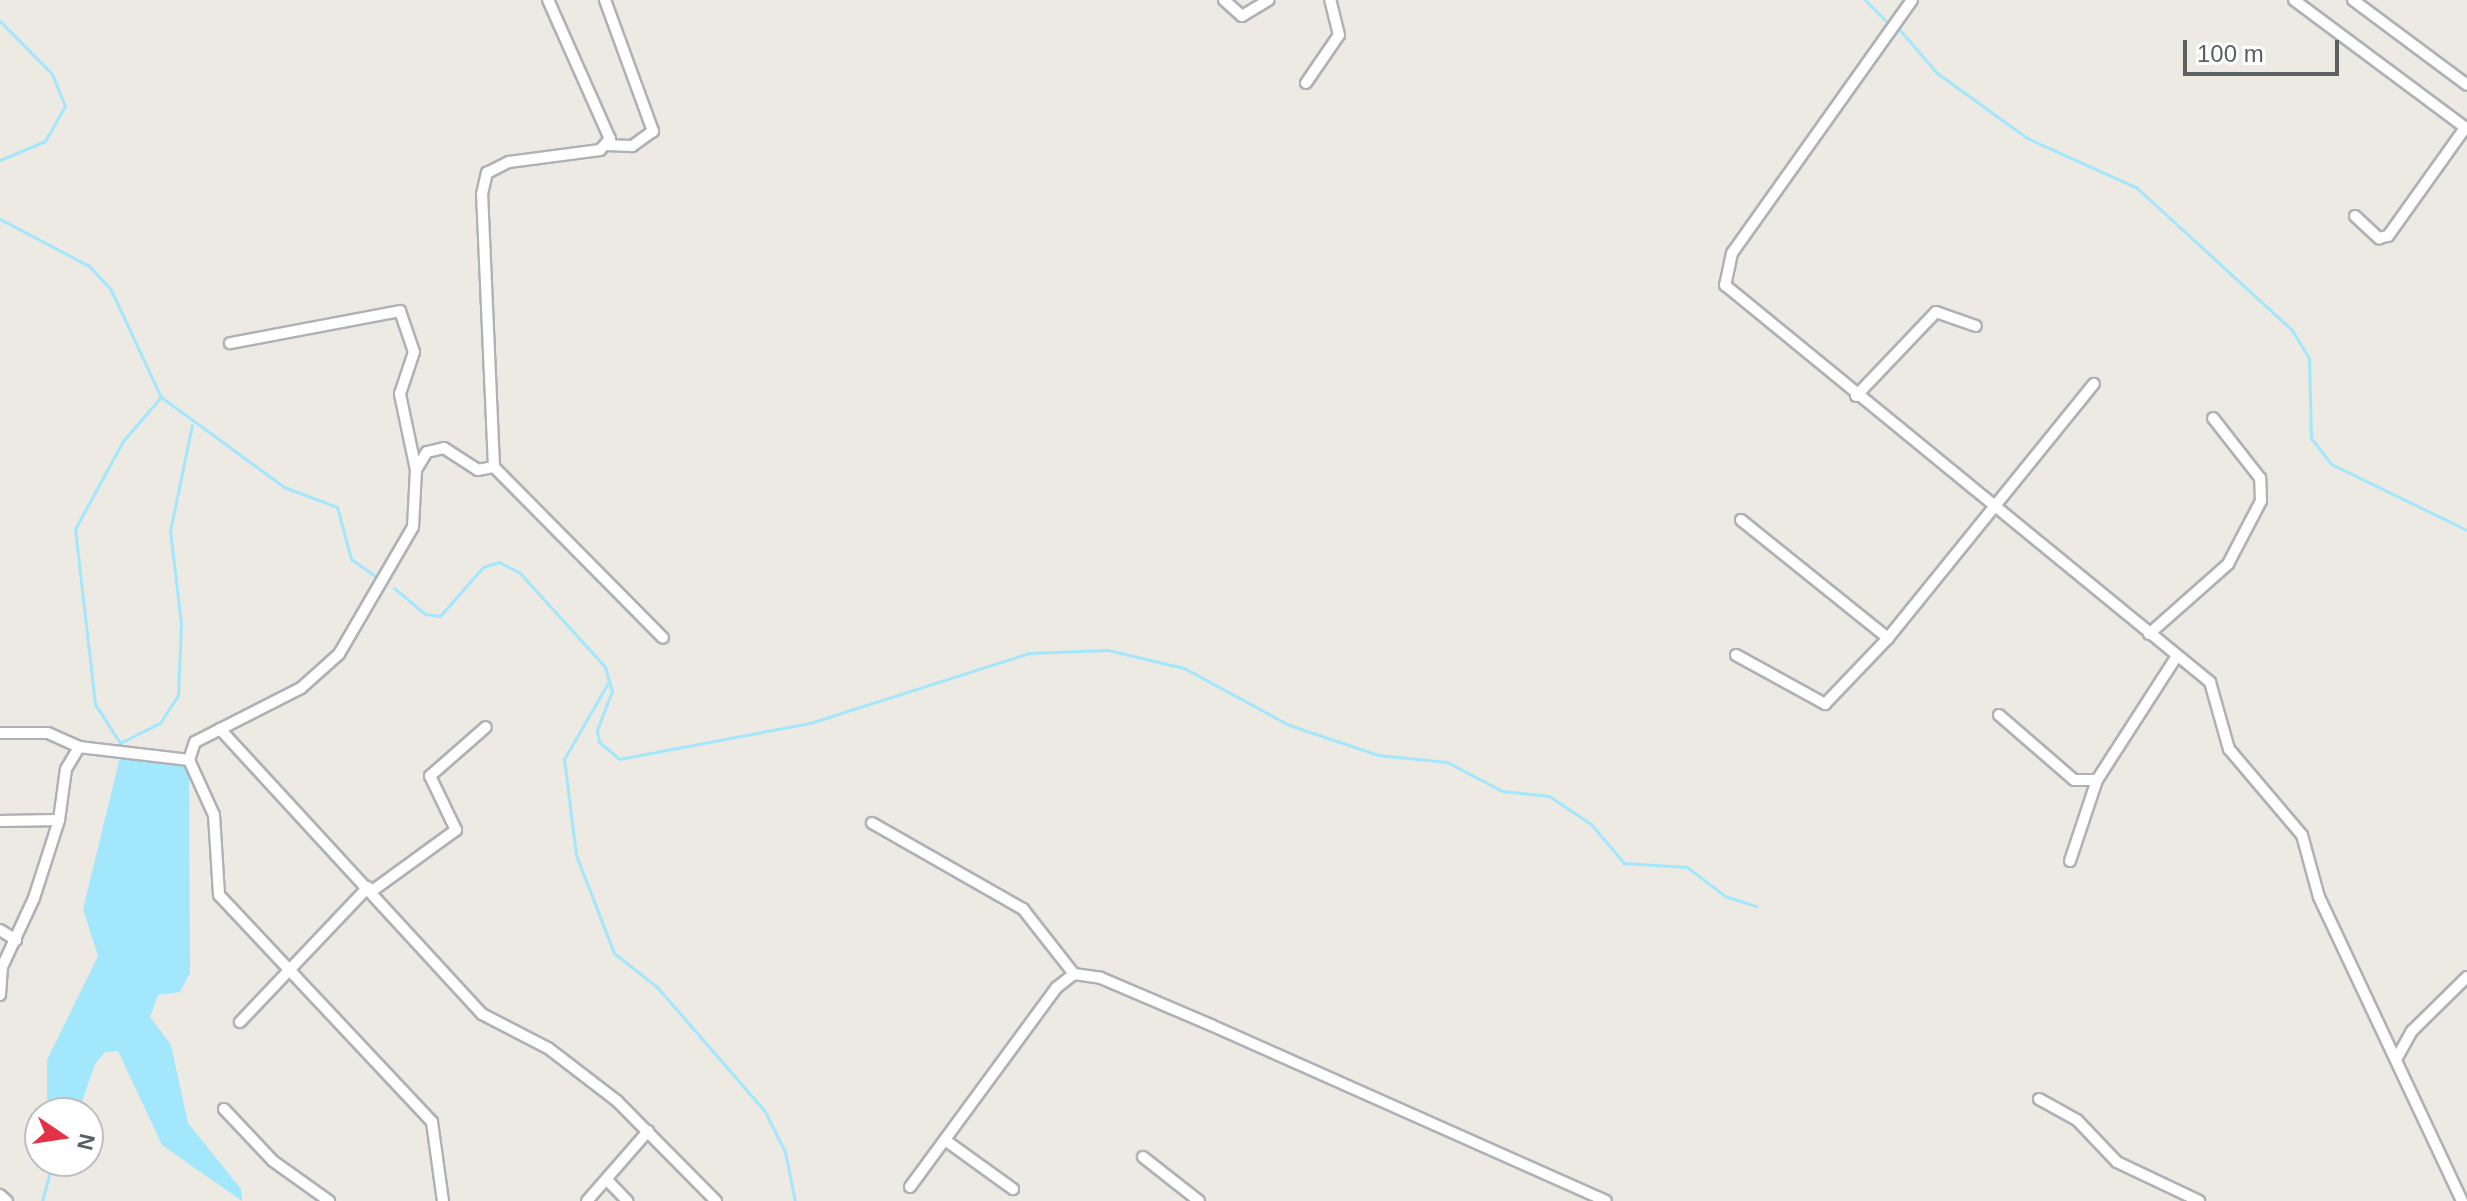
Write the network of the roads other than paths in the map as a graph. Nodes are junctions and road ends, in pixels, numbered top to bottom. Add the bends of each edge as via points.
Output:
1 (548, 0) edge
2 (605, 0) edge
3 (1224, 0) edge
4 (1269, 0) edge
5 (1330, 0) edge
6 (1912, 0) edge
7 (2294, 0) edge
8 (2353, 0) edge
9 (1306, 83) dead end
10 (2467, 85) edge
11 (2466, 128) edge
12 (607, 145) junction
13 (2355, 216) dead end
14 (1976, 326) dead end
15 (230, 343) dead end
16 (2094, 384) dead end
17 (1856, 396) junction
18 (2213, 418) dead end
19 (494, 467) junction
20 (416, 470) junction
21 (1993, 509) junction
22 (1741, 520) dead end
23 (2149, 634) junction
24 (663, 638) dead end
25 (1888, 638) junction
26 (1736, 655) dead end
27 (2177, 656) junction
28 (1999, 715) dead end
29 (486, 727) dead end
30 (220, 729) junction
31 (0, 733) edge
32 (79, 747) junction
33 (189, 760) junction
34 (2097, 780) junction
35 (59, 820) junction
36 (0, 821) edge
37 (872, 823) dead end
38 (2070, 861) dead end
39 (370, 889) junction
40 (0, 930) edge
41 (16, 940) junction
42 (286, 968) junction
43 (1074, 974) junction
44 (2467, 977) edge
45 (0, 995) edge
46 (240, 1022) dead end
47 (2398, 1056) junction
48 (2039, 1099) dead end
49 (224, 1109) dead end
50 (648, 1131) junction
51 (945, 1140) junction
52 (1143, 1157) dead end
53 (608, 1181) junction
54 (910, 1187) dead end
55 (1013, 1189) dead end
56 (0, 1195) edge
57 (7, 1201) edge
58 (329, 1201) edge
59 (443, 1201) edge
60 (587, 1201) edge
61 (627, 1201) edge
62 (716, 1201) edge
63 (1199, 1201) edge
64 (1606, 1201) edge
65 (2199, 1201) edge
66 (2462, 1201) edge

1 - 12 street via 609,130
2 - 12 street via 653,131 632,146
3 - 4 street via 1242,16
5 - 9 street via 1339,35
6 - 17 street via 1725,269 1730,295
7 - 11 street
8 - 10 street
11 - 13 street via 2388,236 2379,238
12 - 19 street via 509,162 484,182
14 - 17 street via 1936,312
15 - 20 street via 400,311 413,337 400,394
16 - 21 street
17 - 21 street
18 - 23 street via 2260,478 2261,501 2228,564
19 - 20 street via 478,470 444,448 427,452
19 - 24 street
20 - 30 street via 408,543 363,624 301,688
21 - 23 street
21 - 25 street
22 - 25 street
23 - 27 street
25 - 26 street via 1825,704
27 - 34 street
27 - 47 street via 2210,682 2229,749 2302,835 2319,897
28 - 34 street via 2074,780
29 - 39 street via 430,776 456,830
30 - 33 street via 195,742
30 - 39 street
31 - 32 street via 48,733
32 - 33 street
32 - 35 street via 66,769
33 - 42 street via 214,815 219,895
34 - 38 street
35 - 36 street
35 - 41 street
37 - 43 street via 1023,909
39 - 42 street
39 - 50 street via 482,1014 576,1068
40 - 41 street
41 - 45 street via 2,967
42 - 46 street
42 - 59 street via 437,1130
43 - 51 street via 1056,988
43 - 64 street via 1101,978
44 - 47 street via 2412,1031
47 - 66 street
48 - 65 street via 2077,1120 2117,1162
49 - 58 street via 273,1161
50 - 53 street
50 - 62 street
51 - 54 street
51 - 55 street
52 - 63 street
53 - 60 street
53 - 61 street
56 - 57 street

